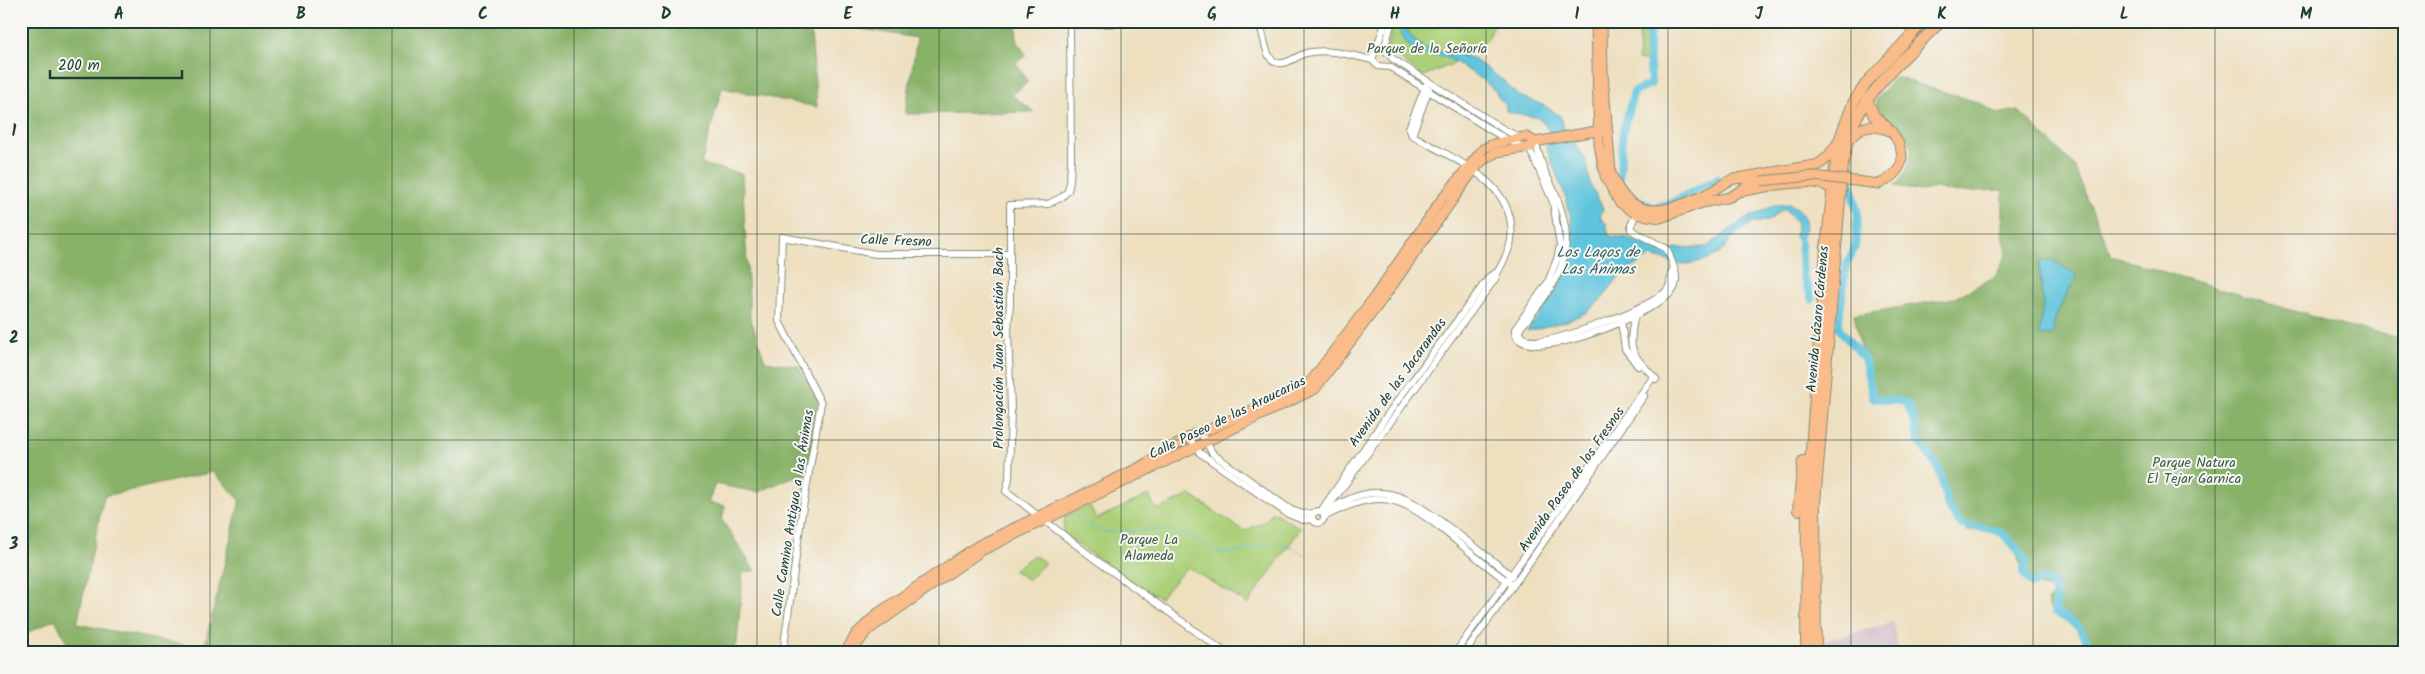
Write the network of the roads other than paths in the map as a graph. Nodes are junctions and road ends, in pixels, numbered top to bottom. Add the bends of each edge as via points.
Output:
1 (1196, 21) edge
2 (1229, 21) edge
3 (1386, 21) edge
4 (1392, 21) edge
5 (1596, 21) edge
6 (1602, 21) edge
7 (1924, 21) edge
8 (1942, 21) edge
9 (1381, 48) junction
10 (1372, 60) junction
11 (1428, 82) junction
12 (1427, 90) junction
13 (1868, 99) junction
14 (1602, 130) junction
15 (1891, 131) junction
16 (1522, 137) junction
17 (1508, 139) junction
18 (1535, 142) junction
19 (1842, 142) junction
20 (1523, 148) junction
21 (1470, 169) junction
22 (1792, 170) junction
23 (1751, 181) junction
24 (1794, 183) junction
25 (1832, 190) junction
26 (1743, 191) junction
27 (1726, 199) junction
28 (1638, 211) junction
29 (782, 237) joint
30 (1010, 254) junction
31 (1673, 267) junction
32 (1497, 272) junction
33 (1635, 315) junction
34 (1621, 322) junction
35 (1653, 379) junction
36 (1812, 431) junction
37 (1200, 432) junction
38 (1190, 438) junction
39 (1205, 443) junction
40 (1195, 448) junction
41 (1339, 492) junction
42 (1344, 500) junction
43 (1798, 510) dead end
44 (1320, 514) junction
45 (1041, 518) junction
46 (1806, 532) junction
47 (960, 561) junction
48 (1508, 577) junction
49 (1515, 582) junction
50 (1464, 640) junction
51 (1470, 645) junction
52 (783, 653) edge
53 (845, 653) edge
54 (851, 653) edge
55 (1226, 653) edge
56 (1455, 653) edge
57 (1464, 653) edge
58 (1806, 653) edge
59 (1811, 653) edge
60 (1816, 653) edge

1 - 30 street, Prolongación Juan Sebastián Bach via 1070,25 1070,182 1062,197 1048,204 1010,205
2 - 10 street via 1249,22 1261,29 1270,58 1281,63 1303,54 1323,51
3 - 9 street
4 - 9 street
5 - 14 main road
6 - 14 main road
7 - 19 highway, Avenida Lázaro Cárdenas via 1853,103
8 - 13 highway, Avenida Lázaro Cárdenas
9 - 10 street
9 - 11 street
10 - 12 street
11 - 12 street
11 - 16 street via 1503,129
12 - 17 street
12 - 21 street, Avenida de las Jacarandas via 1409,128 1412,135
13 - 15 highway via 1874,116
13 - 19 highway, Avenida Lázaro Cárdenas
14 - 18 main road, Calle Paseo de las Araucarias
14 - 28 main road via 1616,187
15 - 19 highway via 1868,126
15 - 23 main road, bridge via 1902,148 1902,159 1898,170 1879,184 1813,176
16 - 17 main road, Calle Paseo de las Araucarias
16 - 18 main road
17 - 20 street
17 - 21 main road, Calle Paseo de las Araucarias via 1483,150
18 - 20 main road, Calle Paseo de las Araucarias via 1531,147
18 - 31 street via 1560,201 1566,247 1559,274 1521,327 1522,337 1543,340 1573,333 1634,309 1667,292
19 - 22 highway via 1818,165
19 - 25 highway, Avenida Lázaro Cárdenas
19 - 60 highway, Avenida Lázaro Cárdenas via 1843,164 1815,503
20 - 21 main road, Calle Paseo de las Araucarias via 1497,152
20 - 34 street via 1532,153 1553,202 1560,246 1553,272 1515,329 1516,338 1527,345 1544,346
21 - 32 street, Avenida de las Jacarandas via 1486,179 1510,216 1511,240
21 - 37 main road, Calle Paseo de las Araucarias via 1312,380 1303,387
21 - 39 main road, Calle Paseo de las Araucarias via 1382,300 1315,390
22 - 23 highway
22 - 24 highway
23 - 26 main road
23 - 27 main road via 1725,184
23 - 28 main road via 1727,181 1668,210
24 - 25 highway via 1820,183
24 - 26 highway
25 - 36 highway, Avenida Lázaro Cárdenas
26 - 27 main road
27 - 28 main road via 1702,203 1660,218
28 - 31 street via 1630,225 1634,233 1667,249
29 - 30 street, Calle Fresno via 876,254
29 - 52 street, Calle Camino Antiguo a las Ánimas via 779,321 821,403 800,519
30 - 45 street, Prolongación Juan Sebastián Bach via 1011,451 1006,491
31 - 33 street via 1676,278 1671,294
32 - 41 street, Avenida de las Jacarandas
32 - 44 street, Avenida de las Jacarandas via 1490,276 1395,404
33 - 34 street
33 - 35 street via 1631,347
34 - 35 street via 1628,354
35 - 48 street, Avenida Paseo de los Fresnos
35 - 49 street, Avenida Paseo de los Fresnos
36 - 43 highway via 1804,458
36 - 46 highway, Avenida Lázaro Cárdenas
37 - 38 main road, Calle Paseo de las Araucarias
37 - 39 street
38 - 40 street
38 - 45 main road, Calle Paseo de las Araucarias
39 - 40 main road, Calle Paseo de las Araucarias
39 - 44 street via 1213,454 1291,510
40 - 44 street via 1288,514 1303,520
40 - 45 main road, Calle Paseo de las Araucarias
41 - 42 street via 1340,500
41 - 44 street, Avenida de las Jacarandas
42 - 44 street
42 - 48 street via 1372,492 1410,500
44 - 48 street via 1362,501 1407,504
45 - 47 main road, Calle Paseo de las Araucarias
45 - 55 street
46 - 58 highway, Avenida Lázaro Cárdenas
46 - 59 highway via 1812,575
47 - 53 main road, Calle Paseo de las Araucarias via 878,614 856,634
47 - 54 main road, Calle Paseo de las Araucarias via 867,631
48 - 49 street
48 - 50 street, Avenida Paseo de los Fresnos
49 - 51 street, Avenida Paseo de los Fresnos
50 - 51 street
50 - 56 street, Avenida Paseo de los Fresnos
51 - 57 street, Avenida Paseo de los Fresnos

